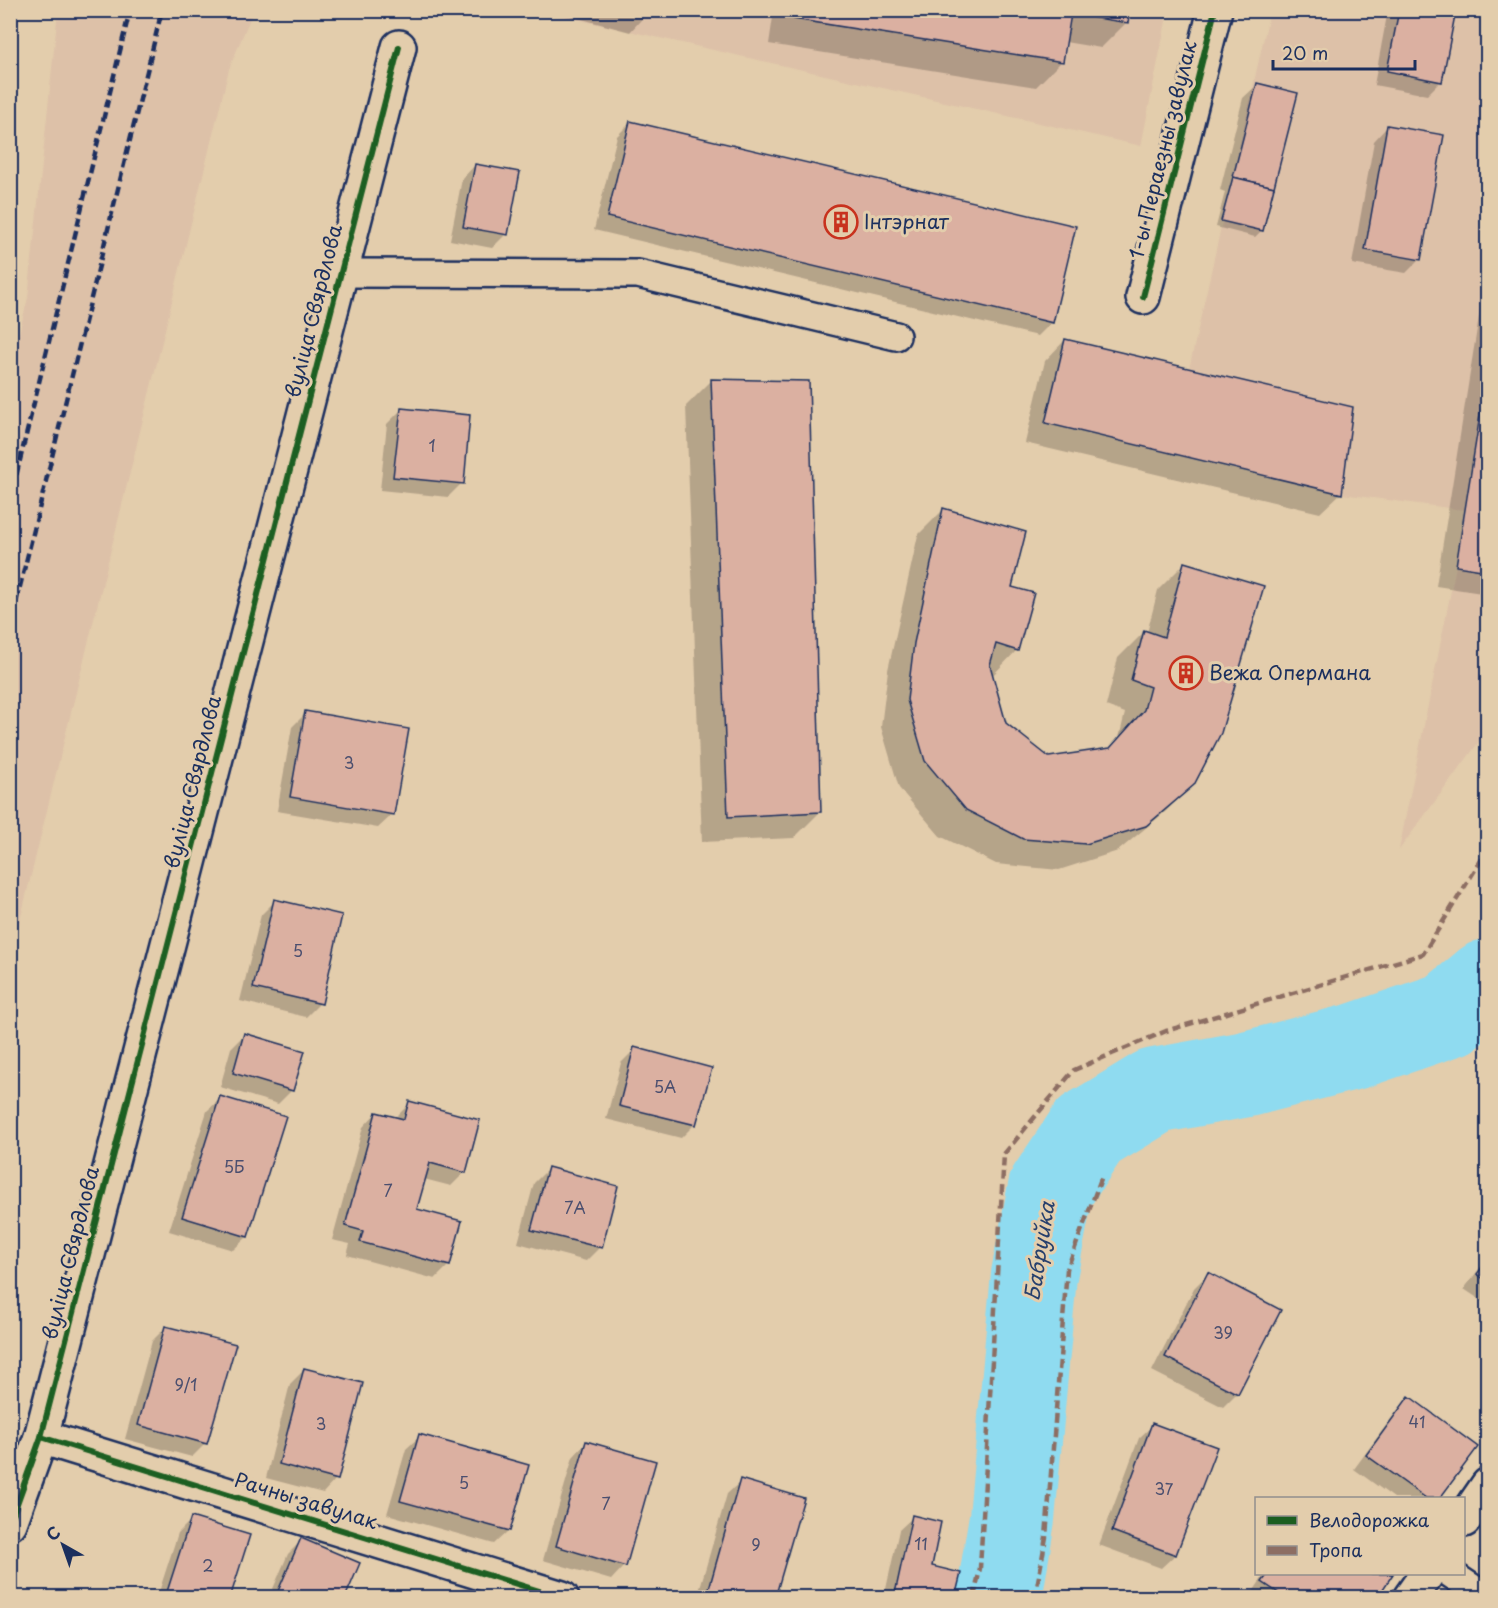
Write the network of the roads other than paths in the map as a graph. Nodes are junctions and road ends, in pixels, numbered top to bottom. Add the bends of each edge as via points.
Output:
1 (1215, 10) edge
2 (399, 47) dead end
3 (341, 273) junction
4 (1143, 297) dead end
5 (896, 336) dead end
6 (41, 1437) junction
7 (1488, 1485) edge
8 (1465, 1519) edge
9 (10, 1523) edge
10 (1426, 1575) edge
11 (1452, 1575) edge
12 (562, 1598) edge
13 (1410, 1598) edge
14 (1487, 1598) edge

1 - 4 street, 1-ы Пераезны завулак
2 - 3 street, вуліца Свярдлова
3 - 5 lane via 638,273
3 - 6 street, вуліца Свярдлова
6 - 9 street, вуліца Свярдлова
6 - 12 street, Рачны завулак
7 - 8 street
10 - 13 street
11 - 14 lane

